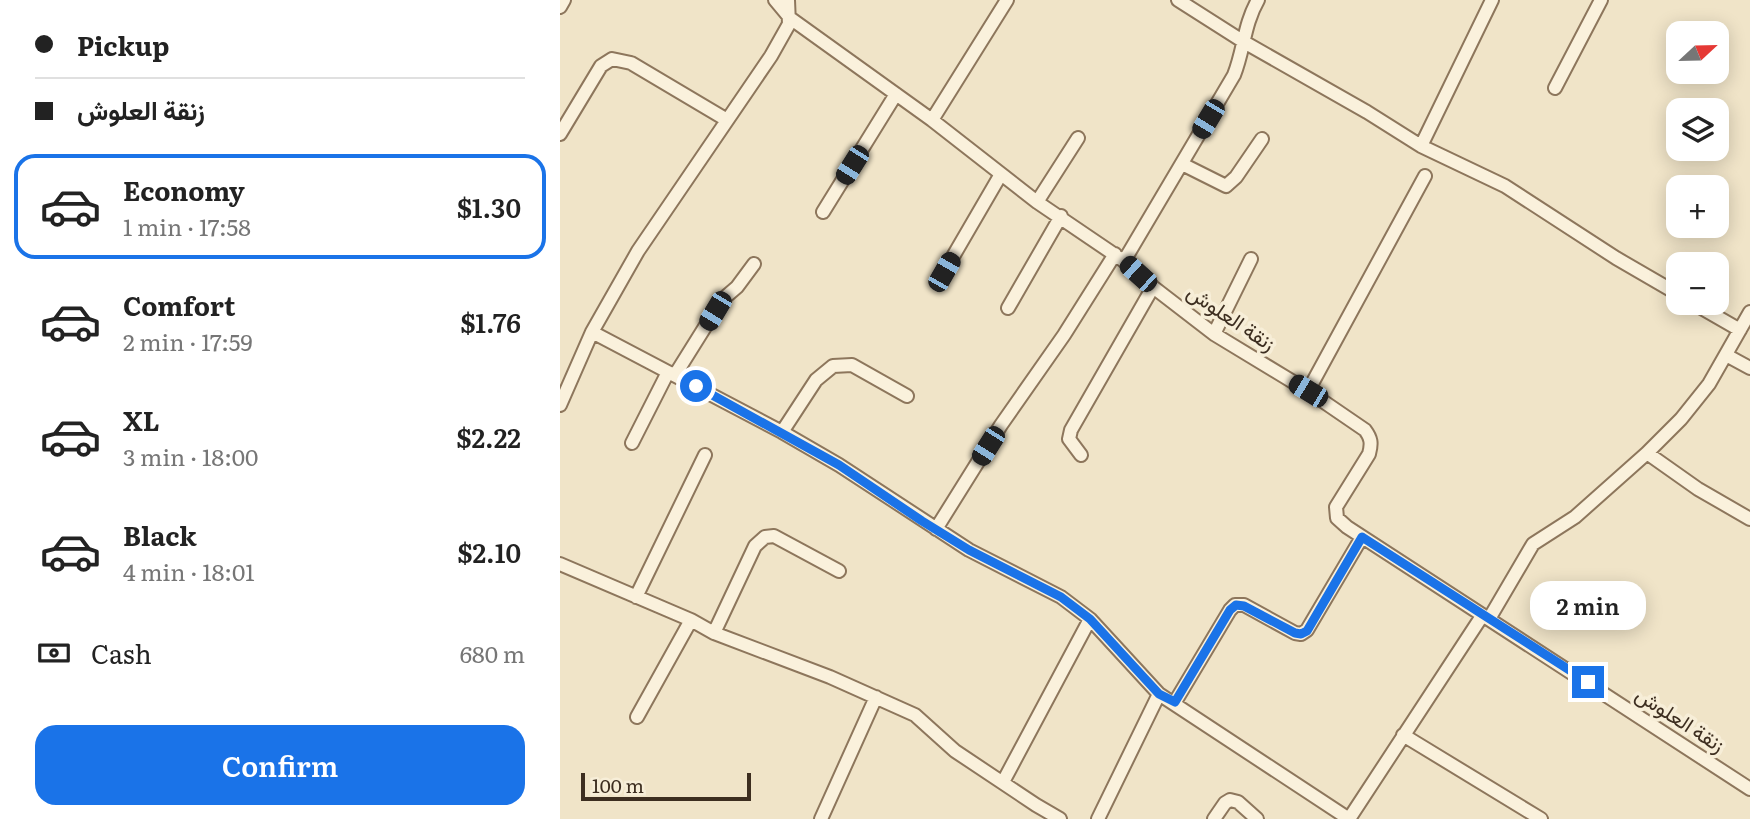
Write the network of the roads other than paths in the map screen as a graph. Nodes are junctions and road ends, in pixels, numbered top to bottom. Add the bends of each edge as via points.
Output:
1 (564, 0) edge
2 (775, 0) edge
3 (788, 0) edge
4 (1006, 0) edge
5 (1178, 0) edge
6 (1258, 0) edge
7 (1492, 0) edge
8 (1601, 0) edge
9 (560, 7) edge
10 (790, 18) junction
11 (1244, 42) junction
12 (1555, 88) dead end
13 (896, 94) junction
14 (727, 120) junction
15 (932, 120) junction
16 (560, 134) edge
17 (1078, 138) dead end
18 (1262, 139) dead end
19 (1421, 146) junction
20 (1182, 164) junction
21 (1001, 174) junction
22 (1425, 176) dead end
23 (1037, 202) junction
24 (823, 212) dead end
25 (1061, 216) junction
26 (1120, 258) junction
27 (1251, 259) dead end
28 (754, 264) dead end
29 (944, 272) dead end
30 (1153, 287) junction
31 (1666, 287) edge
32 (1008, 308) dead end
33 (1750, 312) edge
34 (1714, 315) edge
35 (1740, 330) junction
36 (592, 332) junction
37 (1213, 334) junction
38 (1726, 355) junction
39 (1750, 368) edge
40 (672, 373) junction
41 (1308, 391) junction
42 (907, 396) dead end
43 (560, 405) edge
44 (782, 432) junction
45 (632, 443) dead end
46 (1647, 453) junction
47 (705, 455) dead end
48 (1081, 455) dead end
49 (1750, 519) edge
50 (936, 529) junction
51 (1362, 537) junction
52 (560, 564) edge
53 (839, 571) dead end
54 (636, 597) junction
55 (1486, 617) junction
56 (1090, 619) junction
57 (691, 621) junction
58 (715, 633) junction
59 (1159, 694) junction
60 (876, 697) junction
61 (1175, 702) junction
62 (638, 717) dead end
63 (1403, 735) junction
64 (1003, 782) junction
65 (1750, 789) edge
66 (821, 819) edge
67 (1060, 819) edge
68 (1098, 819) edge
69 (1214, 819) edge
70 (1257, 819) edge
71 (1541, 819) edge

1 - 9 street
2 - 10 street, زنقة العلوش
3 - 10 street
4 - 15 street
5 - 11 street
6 - 11 street
7 - 19 street
8 - 12 street
10 - 13 street, زنقة العلوش
10 - 14 street via 771,56
11 - 19 street
11 - 20 street via 1234,75
13 - 15 street, زنقة العلوش
13 - 24 street
14 - 16 street via 631,63 612,59 601,66
14 - 36 street via 638,251
15 - 21 street, زنقة العلوش
17 - 23 street
18 - 20 street via 1226,186
19 - 31 street via 1505,186
20 - 26 street
21 - 23 street, زنقة العلوش
21 - 29 street
22 - 41 street
23 - 25 street, زنقة العلوش
25 - 26 street, زنقة العلوش
25 - 32 street
26 - 30 street, زنقة العلوش
26 - 50 street via 1000,425
27 - 37 street
28 - 40 street via 723,299
30 - 37 street, زنقة العلوش
30 - 48 street via 1071,430 1069,439
33 - 35 street
34 - 35 street
35 - 38 street
36 - 40 street
36 - 43 street
37 - 41 street, زنقة العلوش
38 - 39 street
38 - 46 street via 1696,402
40 - 44 street
40 - 45 street
41 - 51 street, زنقة العلوش via 1365,429 1370,438 1369,454 1336,507 1339,521
42 - 44 street via 852,365 833,366 816,380
44 - 50 street
46 - 49 street
46 - 55 street via 1575,517 1533,544
47 - 54 street
50 - 56 street via 1061,597
51 - 55 street, زنقة العلوش
51 - 61 street via 1307,631 1295,633 1236,605
52 - 54 street
53 - 58 street via 774,536 765,537 755,545
54 - 57 street
55 - 63 street
55 - 65 street, زنقة العلوش
56 - 59 street
56 - 64 street
57 - 58 street
57 - 62 street
58 - 60 street
59 - 61 street
59 - 68 street
60 - 64 street via 915,715 955,751
60 - 66 street
61 - 63 street via 1349,819
63 - 71 street
64 - 67 street
69 - 70 street via 1230,800

